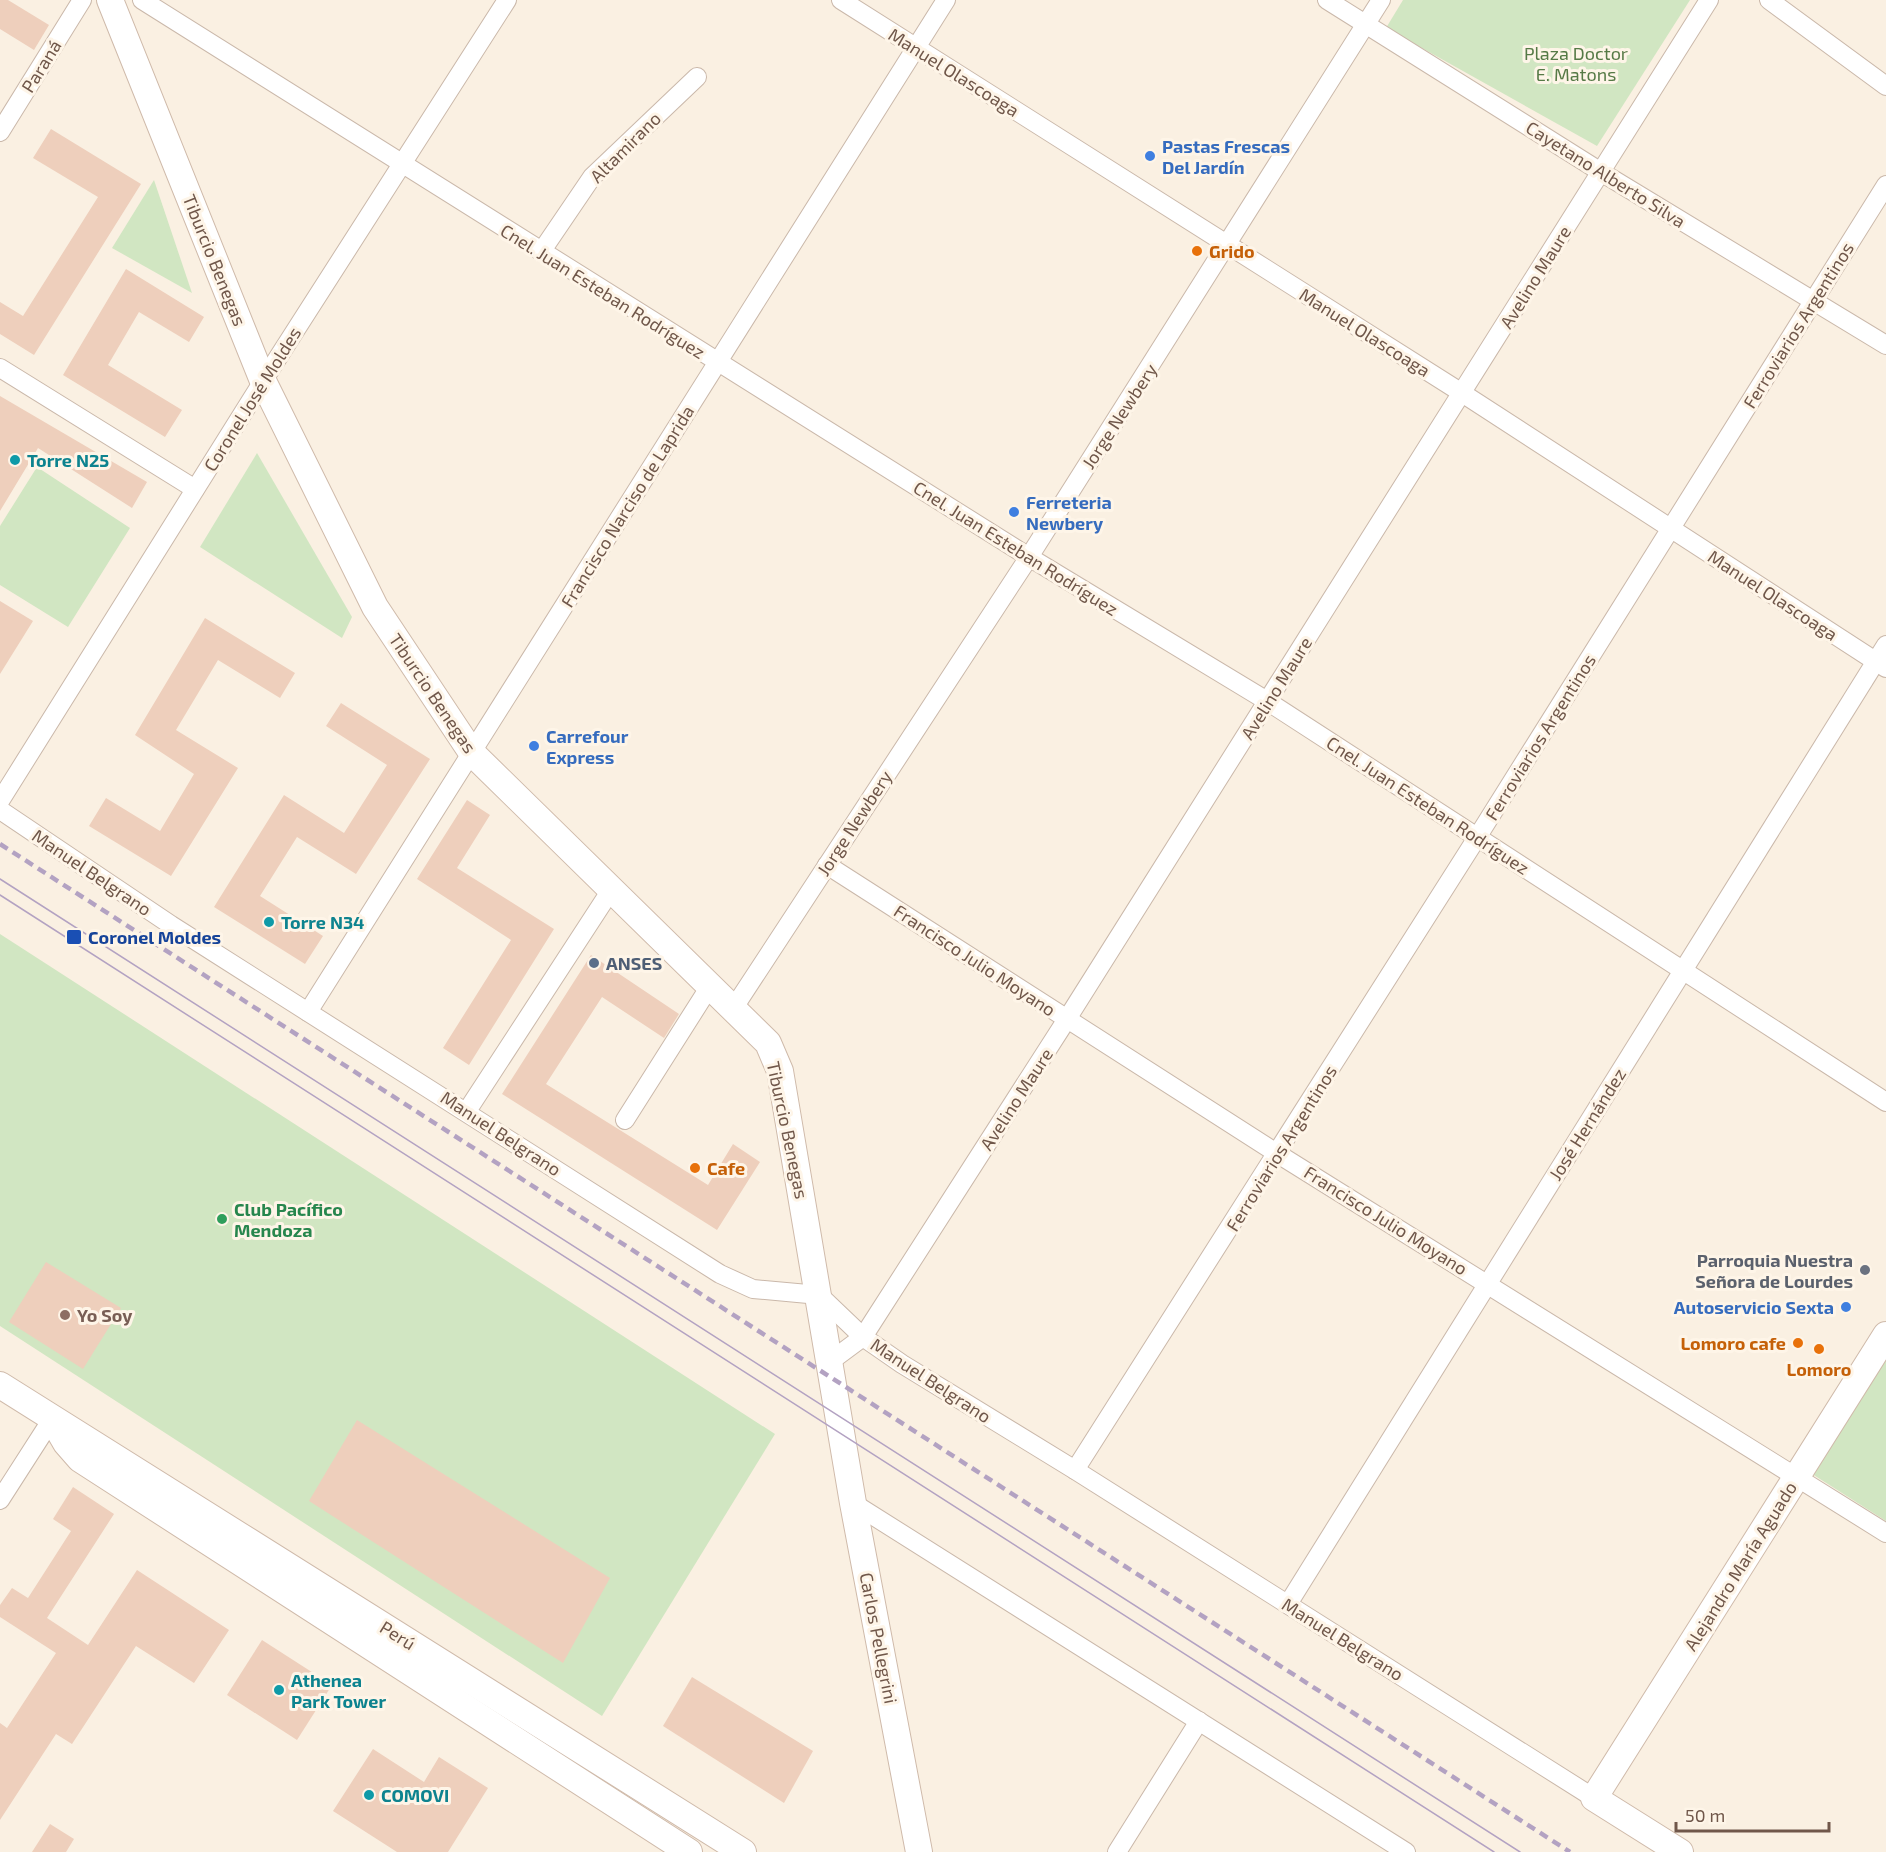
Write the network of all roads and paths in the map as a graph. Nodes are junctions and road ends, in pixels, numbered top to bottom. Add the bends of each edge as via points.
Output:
1 (82, 0) edge
2 (110, 0) edge
3 (142, 0) edge
4 (507, 0) edge
5 (841, 0) edge
6 (946, 0) edge
7 (1327, 0) edge
8 (1381, 0) edge
9 (1709, 0) edge
10 (1769, 0) edge
11 (1366, 24) junction
12 (916, 48) junction
13 (697, 77) dead end
14 (1886, 86) edge
15 (0, 132) edge
16 (402, 165) junction
17 (1601, 172) junction
18 (1886, 185) edge
19 (1228, 245) junction
20 (541, 252) junction
21 (1813, 302) junction
22 (1886, 345) edge
23 (716, 362) junction
24 (0, 368) edge
25 (263, 381) junction
26 (1462, 393) junction
27 (195, 489) junction
28 (1671, 529) junction
29 (1029, 558) junction
30 (1886, 645) edge
31 (1881, 664) edge
32 (1267, 701) junction
33 (472, 753) junction
34 (0, 801) edge
35 (0, 810) edge
36 (1478, 836) junction
37 (827, 865) junction
38 (611, 890) junction
39 (1683, 970) junction
40 (710, 986) junction
41 (732, 1009) junction
42 (308, 1012) junction
43 (1067, 1019) junction
44 (1886, 1102) edge
45 (467, 1112) junction
46 (625, 1120) dead end
47 (1278, 1154) junction
48 (1488, 1283) junction
49 (819, 1295) junction
50 (1886, 1335) edge
51 (863, 1336) junction
52 (828, 1363) junction
53 (0, 1385) edge
54 (52, 1419) junction
55 (839, 1424) joint
56 (1075, 1470) junction
57 (1797, 1477) junction
58 (0, 1500) edge
59 (853, 1503) junction
60 (1886, 1533) edge
61 (1288, 1604) junction
62 (1199, 1721) junction
63 (1594, 1798) junction
64 (689, 1852) edge
65 (743, 1852) edge
66 (920, 1852) edge
67 (1117, 1852) edge
68 (1406, 1852) edge
69 (1680, 1852) edge

1 - 15 street, Paraná
2 - 25 street, Tiburcio Benegas
3 - 16 street, Cnel. Juan Esteban Rodríguez
4 - 16 street, Coronel José Moldes
5 - 12 street, Manuel Olascoaga
6 - 12 street, Francisco Narciso de Laprida
7 - 11 street, Cayetano Alberto Silva
8 - 11 street, Jorge Newbery
9 - 17 street, Avelino Maure
10 - 14 street
11 - 17 street, Cayetano Alberto Silva
11 - 19 street, Jorge Newbery
12 - 19 street, Manuel Olascoaga
12 - 23 street, Francisco Narciso de Laprida
13 - 20 street, Altamirano via 592,177
16 - 20 street, Cnel. Juan Esteban Rodríguez
16 - 25 street, Coronel José Moldes
17 - 21 street, Cayetano Alberto Silva
17 - 26 street, Avelino Maure
18 - 21 street, Ferroviarios Argentinos
19 - 26 street, Manuel Olascoaga
19 - 29 street, Jorge Newbery
20 - 23 street, Cnel. Juan Esteban Rodríguez
21 - 22 street, Cayetano Alberto Silva
21 - 28 street, Ferroviarios Argentinos
23 - 29 street, Cnel. Juan Esteban Rodríguez
23 - 33 street, Francisco Narciso de Laprida
24 - 27 street
25 - 27 street, Coronel José Moldes
25 - 33 street, Tiburcio Benegas via 375,607
26 - 28 street, Manuel Olascoaga
26 - 32 street, Avelino Maure
27 - 34 street, Coronel José Moldes
28 - 31 street, Manuel Olascoaga
28 - 36 street, Ferroviarios Argentinos
29 - 32 street, Cnel. Juan Esteban Rodríguez
29 - 37 street, Jorge Newbery
30 - 31 street, José Hernández
31 - 39 street, José Hernández
32 - 36 street, Cnel. Juan Esteban Rodríguez
32 - 43 street, Avelino Maure
33 - 38 street, Tiburcio Benegas
33 - 42 street, Francisco Narciso de Laprida
35 - 42 street, Manuel Belgrano
36 - 39 street, Cnel. Juan Esteban Rodríguez
36 - 47 street, Ferroviarios Argentinos
37 - 41 street, Jorge Newbery
37 - 43 street, Francisco Julio Moyano
38 - 40 street, Tiburcio Benegas
38 - 45 street
39 - 44 street, Cnel. Juan Esteban Rodríguez
39 - 48 street, José Hernández
40 - 41 street, Tiburcio Benegas
40 - 46 street
41 - 49 street, Tiburcio Benegas via 768,1043 780,1071
42 - 45 street, Manuel Belgrano
43 - 47 street, Francisco Julio Moyano
43 - 51 street, Avelino Maure
45 - 49 street, Manuel Belgrano via 736,1283 753,1289
47 - 48 street, Francisco Julio Moyano
47 - 56 street, Ferroviarios Argentinos
48 - 57 street, Francisco Julio Moyano
48 - 61 street, José Hernández
49 - 51 street, Manuel Belgrano
49 - 52 street, Tiburcio Benegas
50 - 57 street, Alejandro María Aguado
51 - 52 street, Avelino Maure
51 - 56 street, Manuel Belgrano
52 - 55 street, Tiburcio Benegas
53 - 54 street, Perú
54 - 58 street
54 - 64 street, Perú via 80,1460
54 - 65 street, Perú
55 - 59 street, Carlos Pellegrini
56 - 61 street, Manuel Belgrano
57 - 60 street, Francisco Julio Moyano
57 - 63 street, Alejandro María Aguado
59 - 62 street
59 - 66 street, Carlos Pellegrini
61 - 63 street, Manuel Belgrano
62 - 67 street
62 - 68 street
63 - 69 street, Manuel Belgrano

